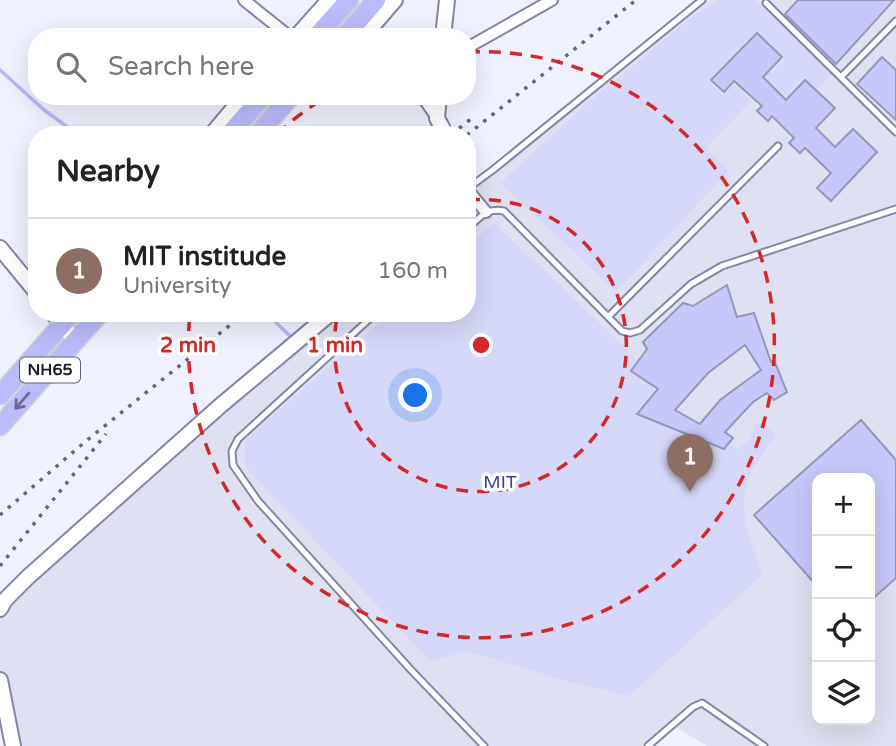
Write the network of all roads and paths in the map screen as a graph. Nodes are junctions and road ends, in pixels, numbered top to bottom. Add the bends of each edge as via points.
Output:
1 (244, 0) edge
2 (329, 0) edge
3 (348, 0) edge
4 (376, 0) edge
5 (395, 0) edge
6 (447, 0) edge
7 (551, 0) edge
8 (702, 0) edge
9 (766, 3) dead end
10 (896, 20) edge
11 (279, 28) edge
12 (304, 28) edge
13 (324, 28) edge
14 (352, 28) edge
15 (373, 28) edge
16 (444, 28) edge
17 (476, 43) edge
18 (841, 77) junction
19 (236, 105) edge
20 (255, 105) edge
21 (283, 105) edge
22 (428, 105) edge
23 (438, 105) edge
24 (437, 118) junction
25 (219, 126) edge
26 (237, 126) edge
27 (265, 126) edge
28 (441, 126) edge
29 (896, 132) edge
30 (778, 146) dead end
31 (476, 183) edge
32 (476, 200) edge
33 (896, 209) edge
34 (486, 212) junction
35 (476, 221) edge
36 (0, 248) edge
37 (28, 282) edge
38 (608, 317) junction
39 (55, 322) edge
40 (63, 322) edge
41 (92, 322) edge
42 (320, 322) edge
43 (366, 322) edge
44 (75, 341) junction
45 (0, 395) edge
46 (0, 426) edge
47 (0, 609) edge
48 (0, 680) edge
49 (13, 746) edge
50 (484, 746) edge
51 (648, 746) edge
52 (764, 746) edge

1 - 11 street
2 - 12 street
3 - 13 highway
4 - 14 highway
5 - 15 street
6 - 16 street
7 - 17 street
8 - 31 lane
9 - 18 lane
10 - 18 lane
18 - 29 lane
19 - 25 street
20 - 26 highway
21 - 27 highway
22 - 24 street
23 - 24 street
24 - 28 street
30 - 38 lane
32 - 34 street
33 - 38 lane via 722,266 691,285 640,330 622,331
34 - 35 lane
34 - 38 lane via 504,211
36 - 37 street
39 - 45 highway, NH65
40 - 44 street
41 - 44 highway, NH65
42 - 47 street via 28,577
43 - 50 lane via 237,439 233,465 258,501
44 -> 46 highway, NH65
48 - 49 street
51 - 52 lane via 702,703

